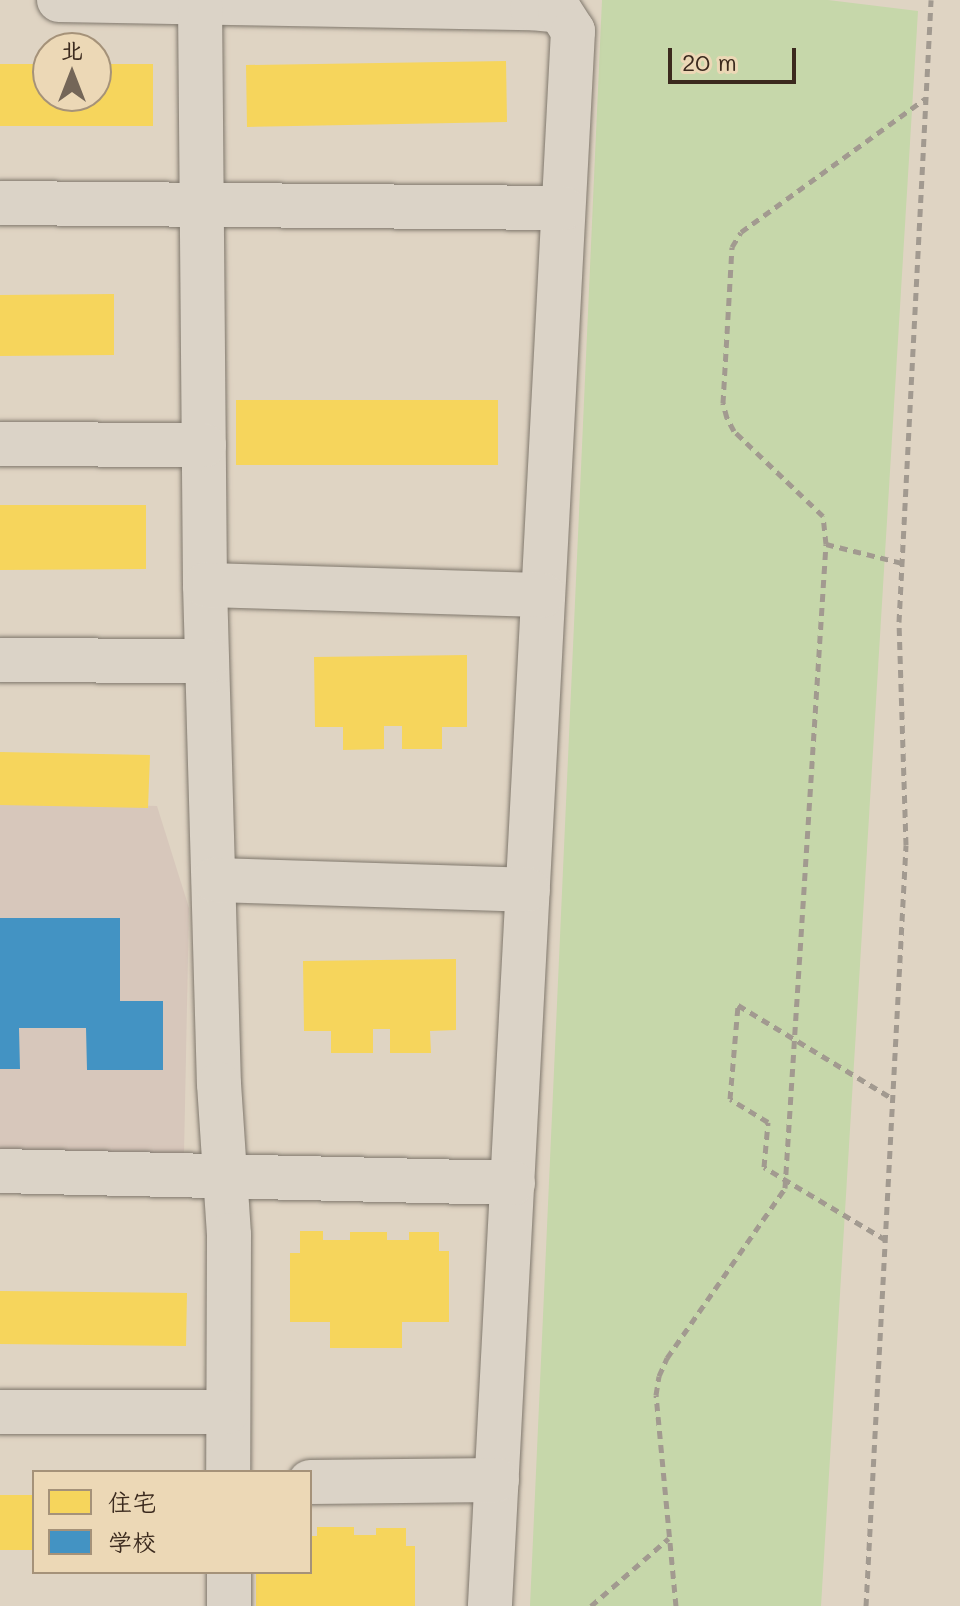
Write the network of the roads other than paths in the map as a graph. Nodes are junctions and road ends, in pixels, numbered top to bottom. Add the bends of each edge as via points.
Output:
1 (59, 0) edge
2 (200, 2) junction
3 (0, 203) edge
4 (202, 205) junction
5 (563, 208) junction
6 (0, 444) edge
7 (204, 445) junction
8 (205, 585) junction
9 (543, 595) junction
10 (0, 660) edge
11 (207, 661) junction
12 (214, 880) junction
13 (528, 890) junction
14 (0, 1171) edge
15 (223, 1177) junction
16 (513, 1183) junction
17 (0, 1412) edge
18 (227, 1412) junction
19 (228, 1470) edge
20 (497, 1480) junction
21 (312, 1482) edge
22 (229, 1574) edge
23 (229, 1606) edge
24 (490, 1606) edge

1 - 2 lane
2 - 4 lane
2 - 5 lane via 560,11 573,31
3 - 4 lane
4 - 5 lane
4 - 7 lane
5 - 9 lane
6 - 7 lane
7 - 8 lane
8 - 9 lane
8 - 11 lane
9 - 13 lane
10 - 11 lane
11 - 12 lane
12 - 13 lane
12 - 15 lane
13 - 16 lane
14 - 15 lane
15 - 16 lane
15 - 18 lane via 229,1235
16 - 20 lane
17 - 18 lane
18 - 19 lane
20 - 21 lane
20 - 24 lane
22 - 23 lane

